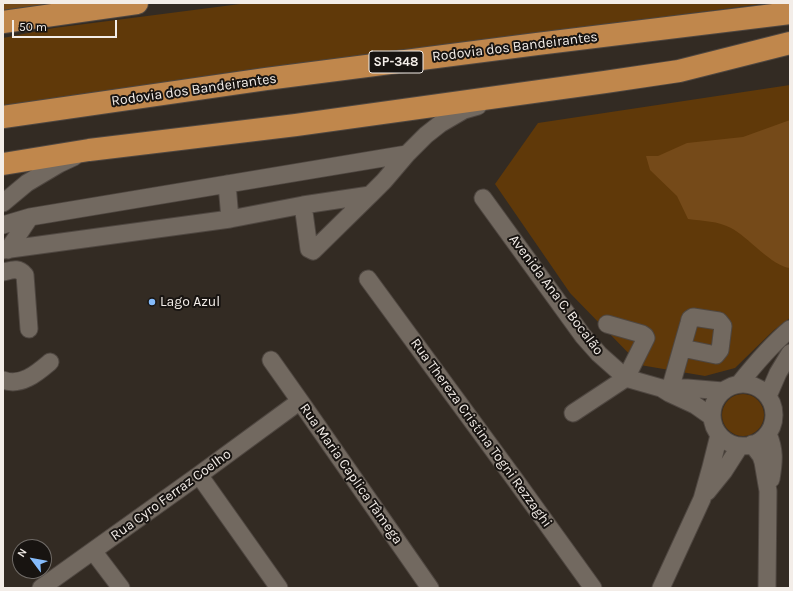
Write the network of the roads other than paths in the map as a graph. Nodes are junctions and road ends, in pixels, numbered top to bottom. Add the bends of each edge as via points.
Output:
1 (136, 3) edge
2 (790, 13) edge
3 (3, 22) edge
4 (790, 43) edge
5 (518, 94) junction
6 (3, 117) edge
7 (89, 150) junction
8 (407, 154) junction
9 (3, 164) edge
10 (227, 184) junction
11 (370, 195) junction
12 (483, 198) dead end
13 (3, 203) edge
14 (303, 205) junction
15 (30, 217) junction
16 (230, 219) junction
17 (3, 225) edge
18 (6, 250) edge
19 (3, 272) edge
20 (368, 279) dead end
21 (607, 324) dead end
22 (29, 329) dead end
23 (790, 329) edge
24 (682, 348) dead end
25 (790, 354) edge
26 (271, 360) dead end
27 (50, 362) dead end
28 (626, 378) junction
29 (3, 380) edge
30 (739, 384) junction
31 (667, 390) junction
32 (723, 391) junction
33 (768, 396) junction
34 (300, 401) junction
35 (573, 413) dead end
36 (712, 417) junction
37 (768, 434) junction
38 (719, 435) junction
39 (746, 445) junction
40 (199, 475) junction
41 (768, 491) junction
42 (702, 499) junction
43 (93, 551) junction
44 (41, 588) edge
45 (120, 588) edge
46 (279, 588) edge
47 (430, 588) edge
48 (593, 588) edge
49 (661, 588) edge
50 (767, 588) edge

1 - 3 highway
2 - 6 highway, Rodovia dos Bandeirantes / SP-348 via 289,76
4 - 5 highway via 679,71
5 - 7 highway
5 - 8 street via 464,110 440,124
7 - 9 highway
7 - 13 street via 27,183
8 - 10 street
8 - 11 street
10 - 15 street
10 - 16 street
11 - 14 street
11 - 14 street via 313,251 309,249
12 - 28 street, Avenida Ana C. Bocalão via 583,336
14 - 16 street
15 - 17 street
15 - 18 street
16 - 18 street
19 - 22 street via 16,269 25,275
20 - 48 street, Rua Thereza Cristina Togni Rezzaghi
21 - 28 street via 642,334 646,338
23 - 30 street
24 - 31 street
25 - 33 street
26 - 34 street, Rua Maria Caplica Tâmega
27 - 29 street via 36,374 22,380
28 - 31 street, Avenida Ana C. Bocalão
28 - 35 street
30 - 32 street
30 - 33 street via 750,384 760,388
31 - 32 street, Avenida Ana C. Bocalão
31 - 36 street, Avenida Ana C. Bocalão
32 - 36 street via 714,403
33 - 37 street via 772,403 774,419
34 - 40 street, Rua Cyro Ferraz Coelho
34 - 47 street, Rua Maria Caplica Tâmega
36 - 38 street
37 - 39 street via 761,440
37 - 41 street via 774,457
38 - 39 street via 732,444
38 - 42 street
39 - 41 street via 761,456
39 - 42 street
40 - 43 street, Rua Cyro Ferraz Coelho
40 - 46 street
41 - 50 street
42 - 49 street
43 - 44 street, Rua Cyro Ferraz Coelho
43 - 45 street

